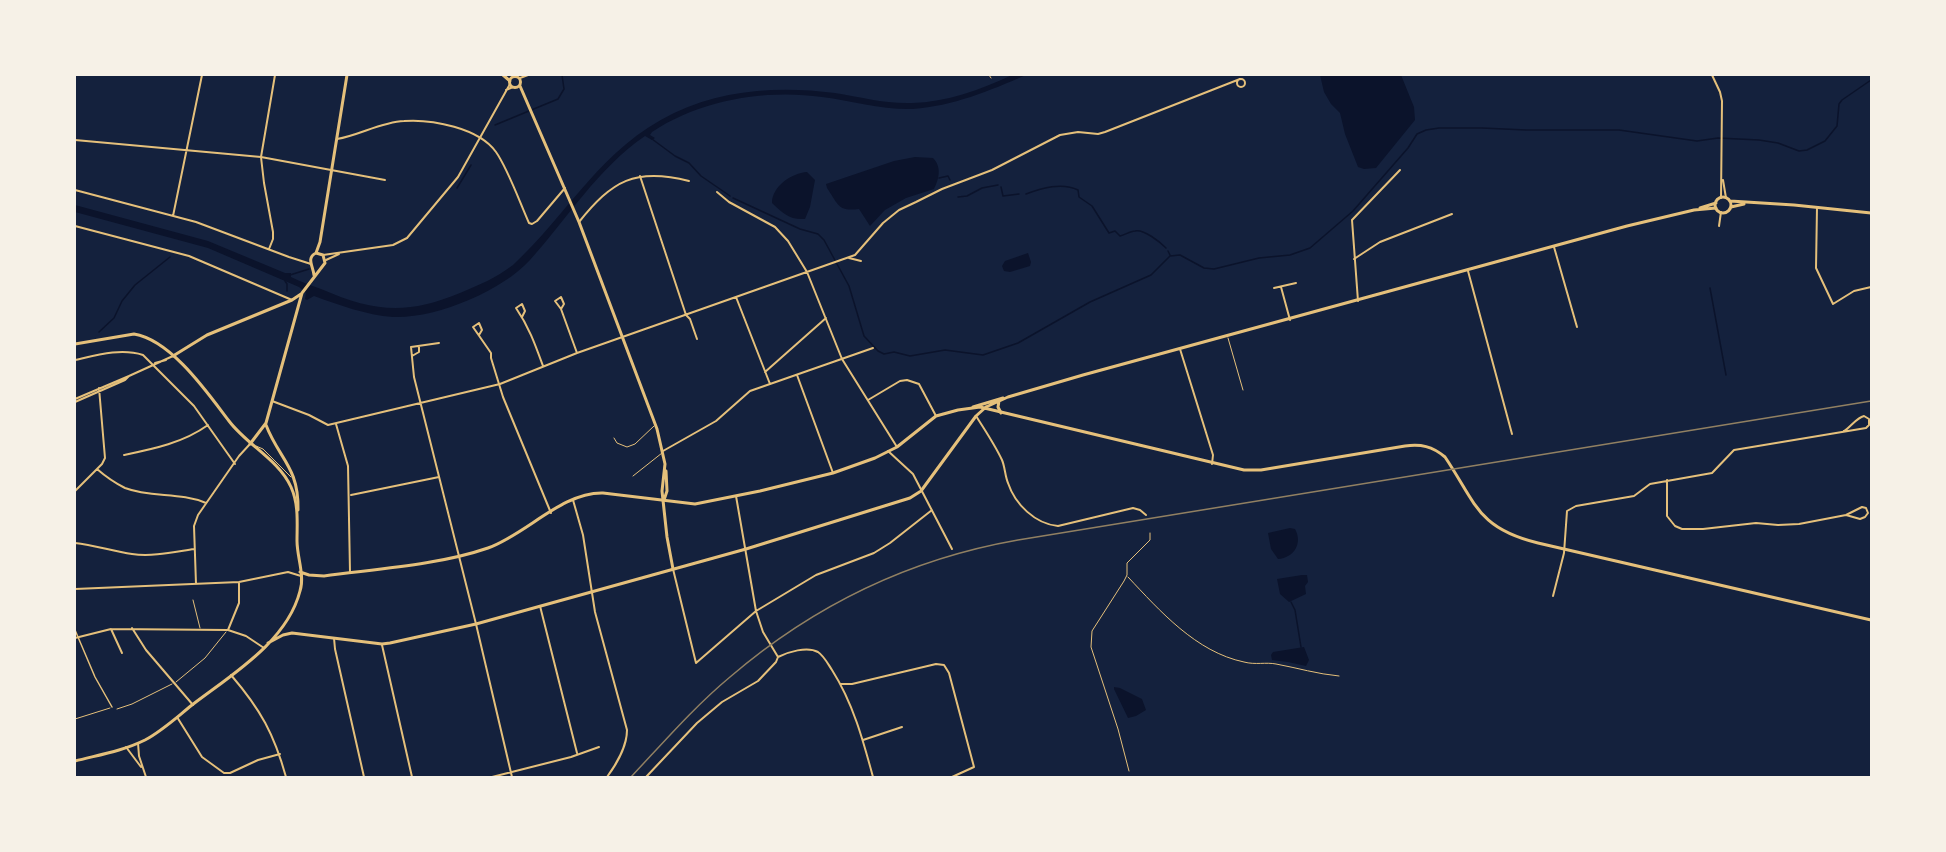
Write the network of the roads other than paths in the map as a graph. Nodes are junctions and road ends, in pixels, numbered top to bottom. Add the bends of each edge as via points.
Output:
1 (202, 75) edge
2 (275, 75) edge
3 (347, 75) edge
4 (528, 75) edge
5 (989, 75) edge
6 (1712, 75) edge
7 (505, 76) edge
8 (513, 77) junction
9 (990, 78) dead end
10 (520, 79) junction
11 (1240, 79) dead end
12 (514, 85) junction
13 (481, 138) junction
14 (337, 139) junction
15 (75, 140) edge
16 (187, 150) junction
17 (261, 157) junction
18 (332, 170) junction
19 (1400, 170) dead end
20 (1722, 175) junction
21 (640, 176) junction
22 (386, 180) dead end
23 (689, 181) dead end
24 (75, 190) edge
25 (565, 190) junction
26 (717, 192) dead end
27 (1721, 198) junction
28 (1728, 200) junction
29 (1716, 203) junction
30 (1749, 203) junction
31 (1731, 207) junction
32 (1817, 207) junction
33 (1716, 208) junction
34 (1694, 210) junction
35 (1721, 212) junction
36 (1871, 213) edge
37 (1452, 214) dead end
38 (173, 216) junction
39 (578, 220) junction
40 (75, 226) edge
41 (1719, 226) dead end
42 (320, 242) junction
43 (1554, 247) junction
44 (268, 250) junction
45 (316, 253) junction
46 (341, 253) junction
47 (322, 254) junction
48 (312, 256) junction
49 (847, 258) junction
50 (299, 259) junction
51 (1354, 259) junction
52 (326, 260) junction
53 (861, 261) dead end
54 (312, 265) junction
55 (321, 267) junction
56 (1468, 271) junction
57 (807, 272) junction
58 (314, 275) junction
59 (1296, 283) dead end
60 (1281, 287) junction
61 (1871, 287) edge
62 (1274, 288) dead end
63 (736, 297) junction
64 (296, 299) junction
65 (1358, 301) junction
66 (561, 309) dead end
67 (686, 315) junction
68 (522, 317) dead end
69 (826, 318) junction
70 (1290, 320) junction
71 (1577, 327) dead end
72 (479, 335) dead end
73 (1228, 336) junction
74 (623, 338) junction
75 (698, 339) dead end
76 (439, 343) dead end
77 (75, 344) edge
78 (419, 346) junction
79 (873, 348) dead end
80 (1180, 349) junction
81 (577, 353) junction
82 (173, 356) junction
83 (412, 356) junction
84 (842, 359) junction
85 (75, 360) edge
86 (154, 364) junction
87 (543, 366) junction
88 (765, 372) junction
89 (797, 375) junction
90 (500, 384) junction
91 (770, 384) junction
92 (100, 390) junction
93 (1243, 390) dead end
94 (1008, 397) junction
95 (75, 400) edge
96 (868, 400) junction
97 (272, 401) junction
98 (999, 402) junction
99 (420, 404) junction
100 (971, 407) junction
101 (986, 407) junction
102 (994, 411) junction
103 (1001, 413) junction
104 (936, 416) junction
105 (976, 416) junction
106 (266, 423) junction
107 (335, 423) junction
108 (656, 424) junction
109 (208, 425) junction
110 (1843, 432) junction
111 (1512, 434) dead end
112 (614, 438) dead end
113 (250, 444) junction
114 (897, 447) junction
115 (663, 451) junction
116 (888, 452) junction
117 (124, 454) dead end
118 (235, 464) junction
119 (1212, 464) junction
120 (97, 469) junction
121 (832, 473) junction
122 (633, 476) dead end
123 (439, 477) junction
124 (1667, 480) junction
125 (296, 484) junction
126 (75, 491) edge
127 (921, 491) junction
128 (350, 495) junction
129 (736, 496) junction
130 (573, 499) junction
131 (664, 500) junction
132 (206, 503) junction
133 (932, 510) junction
134 (298, 513) junction
135 (551, 513) junction
136 (1146, 515) dead end
137 (1846, 515) junction
138 (1150, 533) dead end
139 (75, 543) edge
140 (194, 549) junction
141 (746, 549) junction
142 (952, 549) dead end
143 (1563, 549) junction
144 (459, 556) junction
145 (673, 569) junction
146 (350, 572) junction
147 (301, 574) junction
148 (1127, 575) junction
149 (239, 582) junction
150 (196, 584) junction
151 (75, 589) edge
152 (591, 592) junction
153 (1553, 596) dead end
154 (193, 600) dead end
155 (540, 606) junction
156 (756, 611) junction
157 (1871, 620) edge
158 (476, 624) junction
159 (132, 628) junction
160 (111, 629) junction
161 (75, 630) edge
162 (201, 630) junction
163 (228, 630) junction
164 (76, 637) edge
165 (334, 638) junction
166 (268, 643) junction
167 (382, 644) junction
168 (264, 648) junction
169 (122, 653) dead end
170 (778, 657) junction
171 (231, 675) junction
172 (1339, 676) dead end
173 (174, 683) junction
174 (841, 684) junction
175 (193, 705) junction
176 (112, 707) joint
177 (117, 709) dead end
178 (177, 717) junction
179 (75, 719) edge
180 (902, 727) dead end
181 (863, 740) junction
182 (138, 743) junction
183 (126, 747) junction
184 (599, 747) dead end
185 (577, 753) junction
186 (279, 754) junction
187 (75, 761) edge
188 (142, 768) junction
189 (1129, 771) dead end
190 (610, 772) junction
191 (510, 773) junction
192 (146, 777) edge
193 (286, 777) edge
194 (364, 777) edge
195 (412, 777) edge
196 (492, 777) edge
197 (512, 777) edge
198 (606, 777) edge
199 (614, 777) edge
200 (646, 777) edge
201 (873, 777) edge
202 (952, 777) edge

1 - 16 street
2 - 17 street
3 - 14 main road
4 - 10 street
5 - 9 lane
6 - 20 street via 1722,97
7 - 8 main road
7 - 12 main road
8 - 10 main road
8 - 12 main road
10 - 12 main road
11 - 49 street via 1105,132 1060,135 992,170 899,210 862,249
12 - 13 street via 506,90
12 - 25 main road via 531,110
13 - 14 street via 440,124 404,121
13 - 25 street via 498,155 529,223 537,222
13 - 46 street via 458,177 407,238 393,245
14 - 18 main road
15 - 16 street
16 - 17 street
16 - 38 street
17 - 18 street
17 - 44 street via 273,232
18 - 22 street
18 - 42 main road
19 - 51 street via 1352,220
20 - 27 street
20 - 28 street
21 - 23 street
21 - 39 street via 605,193
21 - 67 street
24 - 38 street
25 - 39 main road
26 - 57 street via 783,234
27 - 28 main road
27 - 29 main road
28 - 30 main road
28 - 31 main road
29 - 33 main road
29 - 34 main road
30 - 31 main road
30 - 32 main road
31 - 35 main road
32 - 36 main road
32 - 61 street via 1816,268 1833,304 1854,291
33 - 34 main road
33 - 35 main road
34 - 43 main road
35 - 41 street
37 - 51 street via 1379,243
38 - 44 street
39 - 74 main road
40 - 64 street via 189,256
42 - 45 main road
42 - 47 main road
43 - 56 main road
43 - 71 street
44 - 50 street
45 - 47 main road
45 - 48 main road
46 - 47 street
46 - 52 street
47 - 52 main road
48 - 50 street
48 - 54 main road
49 - 53 street
49 - 57 street
50 - 54 street
51 - 65 street
52 - 55 main road
54 - 55 main road
54 - 58 main road
55 - 58 main road
56 - 65 main road
56 - 111 street
57 - 63 street
57 - 69 street
58 - 64 main road
59 - 60 street
60 - 62 street
60 - 70 street
63 - 67 street
63 - 88 street
64 - 82 main road via 207,335
64 - 97 main road
65 - 70 main road
66 - 81 street
67 - 74 street
67 - 75 street
68 - 87 street
69 - 84 street
69 - 88 street
70 - 73 main road
72 - 90 street via 491,353
73 - 80 main road
73 - 93 lane
74 - 81 street
74 - 108 main road
76 - 78 street
77 - 82 main road via 134,334 148,338
78 - 83 street via 419,352
78 - 83 street via 411,347
79 - 84 street
80 - 94 main road
80 - 119 street via 1213,455
81 - 87 street
82 - 86 street
82 - 113 main road
83 - 99 street
84 - 89 street
84 - 96 street
85 - 86 street via 134,352
86 - 92 street
86 - 109 street
87 - 90 street
88 - 91 street
89 - 91 street
89 - 121 street
90 - 99 street
90 - 135 street
91 - 115 street via 750,391 716,421
92 - 95 street
92 - 120 street via 106,449
94 - 98 main road
94 - 100 main road
96 - 104 street via 907,380 919,384
96 - 114 street
97 - 106 main road
97 - 107 street via 328,425
98 - 101 main road
98 - 103 main road
99 - 107 street
99 - 123 street
100 - 101 main road
100 - 104 main road
100 - 105 main road
101 - 102 main road
101 - 105 main road
102 - 103 main road
102 - 105 main road
103 - 119 main road
104 - 114 main road
105 - 127 main road
105 - 136 street via 1002,461 1017,500 1047,525 1133,508
106 - 113 main road
106 - 125 main road
107 - 128 street via 346,455
108 - 112 lane via 627,447
108 - 115 main road
109 - 117 street via 158,448
109 - 118 street
110 - 110 street via 1866,428 1869,419 1859,418
110 - 124 street via 1734,450 1712,473
113 - 118 street
113 - 125 lane via 263,449
113 - 134 main road via 283,474
114 - 116 main road
115 - 122 lane
115 - 131 main road
116 - 121 main road
116 - 127 street via 913,474
118 - 132 street
119 - 143 main road via 1262,470 1425,446 1445,457 1479,512 1498,528
120 - 126 street
120 - 132 street via 124,487
121 - 129 main road
123 - 128 street
123 - 144 street
124 - 137 street via 1667,516 1682,529 1799,524
124 - 143 street via 1650,484 1634,496 1567,511
125 - 134 main road
127 - 133 street
127 - 141 main road via 910,498
128 - 146 street
129 - 131 main road via 695,504
129 - 141 street
130 - 131 main road via 603,493
130 - 135 main road
130 - 152 street
131 - 145 main road
132 - 140 street via 194,526
133 - 142 street
133 - 156 street via 874,553 816,575
134 - 147 main road via 297,554
135 - 144 main road via 502,543
137 - 137 street via 1860,519 1868,513 1862,507
138 - 148 lane via 1150,540 1127,563
139 - 140 street via 147,555
140 - 150 street
141 - 145 main road
141 - 156 street
143 - 153 street
143 - 157 main road
144 - 146 main road
144 - 158 street
145 - 152 main road
145 - 156 street via 696,663
146 - 147 main road
147 - 149 street via 288,572
147 - 166 main road via 300,591 291,612
148 - 172 lane via 1170,620 1211,651 1247,663 1275,663
148 - 189 lane via 1090,636
149 - 150 street
149 - 163 street via 239,603
150 - 151 street
152 - 155 main road
152 - 190 street via 627,730
154 - 162 lane
155 - 158 main road
155 - 185 street
156 - 170 street
158 - 167 main road
158 - 191 street
159 - 160 street
159 - 162 street
159 - 173 street
160 - 164 street
160 - 169 street
161 - 164 street
162 - 163 street
163 - 168 street
163 - 173 lane via 205,658
164 - 176 street
165 - 166 main road via 292,633
165 - 167 main road
165 - 194 street
166 - 168 main road
167 - 195 street
168 - 171 main road
170 - 174 street via 816,651
170 - 200 street via 758,681 722,702 697,723
171 - 175 main road
171 - 186 street via 259,712
173 - 175 street
173 - 177 lane
174 - 181 street
174 - 202 street via 944,665 974,767
175 - 178 main road
176 - 179 lane
178 - 182 main road
178 - 186 street via 202,757 224,773
180 - 181 street
181 - 201 street
182 - 183 main road
182 - 188 street
183 - 187 main road
183 - 188 street
184 - 185 street
185 - 191 street
186 - 193 street
188 - 192 street
190 - 198 street
190 - 199 street
191 - 196 street
191 - 197 street

